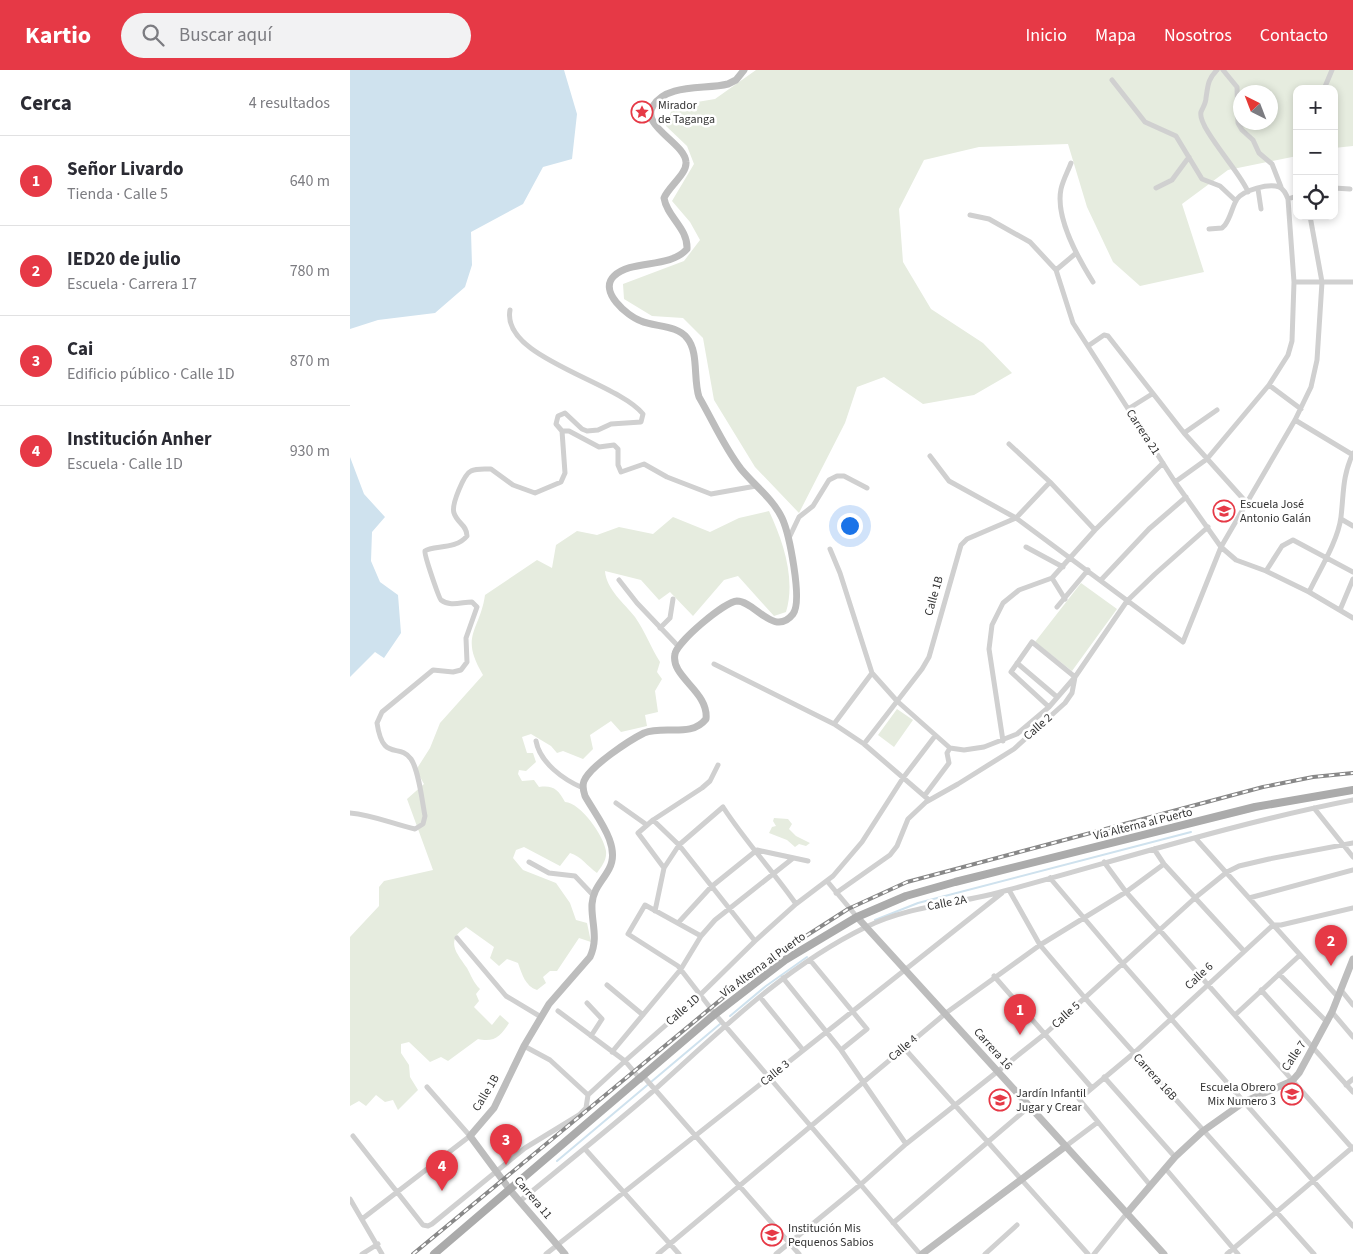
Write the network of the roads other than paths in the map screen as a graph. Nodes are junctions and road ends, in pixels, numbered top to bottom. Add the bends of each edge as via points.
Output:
1 (744, 70) edge
2 (1217, 70) edge
3 (1223, 70) edge
4 (1332, 70) edge
5 (1112, 80) dead end
6 (1326, 85) edge
7 (1188, 157) junction
8 (1071, 163) dead end
9 (1280, 187) junction
10 (1156, 188) dead end
11 (1338, 188) edge
12 (1258, 189) junction
13 (1350, 189) dead end
14 (1248, 192) junction
15 (1293, 197) edge
16 (1288, 199) junction
17 (1236, 201) junction
18 (1261, 209) dead end
19 (970, 215) dead end
20 (1311, 220) edge
21 (1208, 229) dead end
22 (1075, 254) junction
23 (1056, 270) junction
24 (1093, 282) dead end
25 (1294, 282) junction
26 (1322, 282) junction
27 (1353, 282) edge
28 (510, 310) dead end
29 (1088, 346) junction
30 (1269, 385) junction
31 (1152, 394) junction
32 (1128, 409) junction
33 (1301, 409) junction
34 (1217, 410) dead end
35 (1295, 420) junction
36 (562, 430) junction
37 (1184, 432) junction
38 (1010, 444) dead end
39 (1353, 454) edge
40 (930, 456) dead end
41 (1207, 459) junction
42 (1163, 463) junction
43 (1050, 482) junction
44 (1175, 482) junction
45 (756, 486) junction
46 (867, 488) dead end
47 (1186, 497) junction
48 (1246, 502) junction
49 (1016, 518) junction
50 (1341, 519) junction
51 (1353, 526) edge
52 (1208, 527) junction
53 (1095, 530) junction
54 (789, 538) junction
55 (1026, 547) dead end
56 (1221, 547) junction
57 (830, 549) dead end
58 (1326, 557) junction
59 (1069, 558) junction
60 (1063, 567) junction
61 (1088, 570) junction
62 (1266, 571) junction
63 (1353, 572) edge
64 (1052, 578) junction
65 (1353, 579) edge
66 (619, 580) dead end
67 (1101, 580) junction
68 (1308, 592) junction
69 (673, 599) dead end
70 (1065, 599) junction
71 (1127, 602) junction
72 (1057, 607) dead end
73 (1340, 610) junction
74 (1353, 618) edge
75 (660, 628) junction
76 (678, 646) junction
77 (714, 664) dead end
78 (1018, 664) junction
79 (872, 673) junction
80 (1075, 677) junction
81 (1058, 697) junction
82 (897, 701) junction
83 (1049, 707) junction
84 (834, 724) junction
85 (935, 736) junction
86 (536, 741) dead end
87 (1003, 741) junction
88 (864, 744) junction
89 (950, 748) junction
90 (718, 765) dead end
91 (903, 778) junction
92 (583, 788) junction
93 (1353, 790) edge
94 (925, 795) junction
95 (929, 800) junction
96 (1353, 800) edge
97 (616, 803) dead end
98 (1314, 808) junction
99 (350, 813) edge
100 (653, 820) junction
101 (647, 825) junction
102 (1196, 839) junction
103 (1353, 843) edge
104 (679, 845) junction
105 (1344, 846) junction
106 (1154, 849) junction
107 (757, 850) junction
108 (1353, 858) edge
109 (792, 859) junction
110 (808, 861) dead end
111 (529, 862) dead end
112 (1104, 862) junction
113 (1164, 864) junction
114 (664, 868) junction
115 (1353, 870) edge
116 (774, 871) junction
117 (1227, 872) junction
118 (1050, 878) junction
119 (827, 881) junction
120 (711, 887) junction
121 (1007, 891) junction
122 (836, 892) junction
123 (1126, 892) junction
124 (593, 895) junction
125 (1196, 897) junction
126 (1249, 898) junction
127 (796, 904) junction
128 (728, 908) junction
129 (1353, 908) edge
130 (655, 911) junction
131 (1084, 918) junction
132 (678, 923) junction
133 (862, 923) junction
134 (1273, 925) junction
135 (1160, 931) junction
136 (701, 936) junction
137 (458, 938) dead end
138 (755, 941) junction
139 (1040, 945) junction
140 (1243, 950) junction
141 (1300, 955) junction
142 (810, 960) junction
143 (1122, 964) junction
144 (1352, 965) edge
145 (681, 969) junction
146 (905, 969) junction
147 (1279, 974) junction
148 (994, 976) junction
149 (784, 978) junction
150 (1207, 984) junction
151 (607, 985) dead end
152 (1261, 990) junction
153 (1340, 994) junction
154 (700, 995) junction
155 (760, 997) junction
156 (1085, 998) junction
157 (587, 1003) dead end
158 (1353, 1005) edge
159 (558, 1011) dead end
160 (852, 1011) junction
161 (1332, 1012) junction
162 (946, 1013) junction
163 (643, 1015) junction
164 (1235, 1015) junction
165 (541, 1017) junction
166 (1171, 1018) junction
167 (721, 1021) junction
168 (1327, 1022) junction
169 (827, 1031) junction
170 (1046, 1033) junction
171 (591, 1036) junction
172 (1353, 1037) edge
173 (524, 1046) junction
174 (1314, 1047) junction
175 (904, 1048) junction
176 (804, 1050) junction
177 (841, 1050) junction
178 (612, 1052) junction
179 (1134, 1053) junction
180 (625, 1061) junction
181 (998, 1071) junction
182 (769, 1077) junction
183 (1104, 1077) junction
184 (1353, 1079) edge
185 (1292, 1081) junction
186 (863, 1082) junction
187 (648, 1083) junction
188 (1346, 1084) junction
189 (426, 1087) dead end
190 (1092, 1088) junction
191 (1353, 1092) edge
192 (588, 1095) junction
193 (1244, 1102) junction
194 (955, 1105) junction
195 (1030, 1106) junction
196 (1098, 1122) junction
197 (810, 1126) junction
198 (1203, 1131) junction
199 (353, 1136) dead end
200 (470, 1136) junction
201 (696, 1137) junction
202 (987, 1141) junction
203 (906, 1144) junction
204 (1066, 1146) junction
205 (1353, 1148) edge
206 (585, 1149) junction
207 (1175, 1157) junction
208 (1165, 1168) junction
209 (496, 1172) junction
210 (1021, 1179) junction
211 (1313, 1179) junction
212 (739, 1185) junction
213 (860, 1185) junction
214 (1150, 1185) junction
215 (510, 1190) junction
216 (396, 1192) junction
217 (624, 1193) junction
218 (350, 1199) edge
219 (520, 1201) junction
220 (1275, 1212) junction
221 (1127, 1213) junction
222 (362, 1219) junction
223 (893, 1223) junction
224 (1017, 1225) dead end
225 (1353, 1226) edge
226 (789, 1243) junction
227 (378, 1244) junction
228 (670, 1244) junction
229 (558, 1245) junction
230 (1234, 1248) junction
231 (443, 1251) edge
232 (362, 1254) edge
233 (382, 1254) edge
234 (434, 1254) edge
235 (546, 1254) edge
236 (565, 1254) edge
237 (658, 1254) edge
238 (678, 1254) edge
239 (776, 1254) edge
240 (799, 1254) edge
241 (921, 1254) edge
242 (985, 1254) edge
243 (1088, 1254) edge
244 (1094, 1254) edge
245 (1164, 1254) edge
246 (1228, 1254) edge
247 (1238, 1254) edge
248 (1314, 1254) edge

1 - 45 street via 728,84 674,91 653,104 650,116 685,156 686,163 664,198 665,206 684,233 687,249 670,260 622,271 611,279 608,289 634,318 686,337 693,352 699,397 729,451
2 - 14 street via 1208,81 1201,115 1208,132 1244,180
3 - 9 street via 1237,87 1238,122 1259,153 1272,164
4 - 6 street
5 - 7 street via 1140,117 1171,132
7 - 10 street via 1172,180
7 - 17 street via 1202,179 1220,186
8 - 22 street via 1061,191 1063,217
9 - 12 street
9 - 16 street
11 - 13 street
12 - 14 street
12 - 18 street
14 - 17 street
15 - 16 street
16 - 25 street
17 - 21 street via 1222,228
19 - 23 street, Carrera 21 via 989,219 1030,242
20 - 26 street
22 - 23 street
22 - 24 street
23 - 29 street, Carrera 21 via 1073,323
25 - 26 street
25 - 30 street via 1292,341 1288,355
26 - 27 street
26 - 33 street via 1317,360 1311,387
28 - 36 street via 512,327 535,353 604,386 643,414 641,422 611,424 592,431 582,429 565,413 558,416 556,424
29 - 31 street via 1104,335 1108,336
29 - 32 street, Carrera 21
30 - 33 street
30 - 41 street
31 - 32 street
31 - 37 street
32 - 42 street, Carrera 21
33 - 35 street
34 - 37 street
35 - 39 street
35 - 48 street
36 - 45 street via 569,430 599,447 614,446 618,449 621,472 644,464 711,494
36 - 99 street via 565,473 561,482 535,493 513,485 491,469 470,471 464,476 453,507 454,514 467,529 467,536 446,548 429,548 425,552 438,596 451,604 472,602 477,607 466,638 467,662 461,670 433,670 382,712 377,723 384,746 405,754 414,765 425,816 423,824 415,829 376,820 366,814
37 - 41 street
38 - 43 street
39 - 50 street via 1342,487
40 - 49 street via 949,480
41 - 44 street
41 - 48 street
42 - 44 street, Carrera 21
42 - 53 street
43 - 49 street, Calle 1B
43 - 53 street
44 - 47 street, Carrera 21
45 - 54 street via 782,516
46 - 54 street via 844,476 829,480 813,506 798,517
47 - 52 street, Carrera 21
47 - 67 street
48 - 56 street
49 - 59 street
49 - 82 street, Calle 1B via 967,539 961,545 929,657
50 - 51 street
50 - 58 street
52 - 56 street, Carrera 21
52 - 71 street, Calle 2
53 - 59 street
54 - 76 street via 797,602 792,616 775,622 745,603 729,603
55 - 60 street
56 - 62 street, Carrera 21 via 1236,560
56 - 71 street via 1183,642
57 - 79 street
58 - 62 street via 1298,541 1286,543
58 - 63 street
58 - 68 street
59 - 60 street
59 - 61 street
60 - 64 street
61 - 67 street
61 - 70 street
62 - 68 street, Carrera 21
64 - 70 street
64 - 87 street via 1011,595 1002,603 994,619 989,649
65 - 73 street
66 - 75 street
67 - 71 street
68 - 73 street, Carrera 21
69 - 75 street via 670,618
70 - 72 street
71 - 80 street, Calle 2
73 - 74 street, Carrera 21
75 - 76 street
76 - 92 street via 675,663 704,701 706,719 696,728 645,733 598,765 589,773
77 - 84 street
78 - 80 street via 1032,642
78 - 81 street
78 - 83 street via 1011,672
79 - 82 street
79 - 84 street
80 - 81 street
80 - 95 street, Calle 2 via 1072,693 1064,703 1014,748
81 - 83 street
82 - 85 street
82 - 88 street, Calle 1B
83 - 87 street via 1017,734
84 - 88 street
85 - 89 street
85 - 91 street, Calle 1D
86 - 92 street via 540,753 562,778
87 - 89 street via 964,750
88 - 91 street
89 - 94 street via 948,763
90 - 100 street via 710,781 702,788
91 - 94 street
91 - 119 street, Calle 1D via 862,842
92 - 124 street via 613,852 612,862
93 - 133 main road, Vía Alterna al Puerto via 1255,807 965,880 906,896
94 - 95 street
95 - 122 street, Calle 2 via 908,819 890,855
96 - 98 street
97 - 101 street
98 - 102 street
98 - 105 street
100 - 101 street
100 - 104 street
101 - 114 street via 638,833
102 - 106 street, Calle 2A
102 - 117 street
103 - 105 street, Calle 5
104 - 107 street via 723,807
104 - 114 street
104 - 120 street
105 - 108 street
105 - 117 street, Calle 5 via 1269,858
106 - 112 street, Calle 2A
106 - 113 street
107 - 109 street
107 - 116 street
107 - 120 street
109 - 110 street
109 - 116 street, Calle 1D
111 - 124 street via 549,873 575,876
112 - 118 street, Calle 2A
112 - 123 street
113 - 123 street, Calle 4
113 - 125 street
114 - 130 street
115 - 126 street
116 - 127 street
116 - 128 street, Calle 1D
117 - 125 street, Calle 5
117 - 126 street
118 - 121 street, Calle 2A
118 - 131 street
119 - 122 street, Carrera 16
119 - 127 street, Calle 1D
120 - 128 street
120 - 132 street
121 - 133 street, Calle 2A
121 - 139 street, Carrera 16B
121 - 146 street, Calle 3
122 - 133 street, Carrera 16
123 - 131 street, Calle 4
123 - 135 street
124 - 165 street, Calle 1B via 595,948
125 - 135 street, Calle 5
125 - 140 street
126 - 134 street
127 - 138 street, Calle 1D
128 - 136 street, Calle 1D
128 - 138 street
129 - 134 street
130 - 132 street
130 - 145 street via 645,905 628,934
131 - 139 street, Calle 4
131 - 143 street
132 - 136 street
133 - 142 street, Calle 2A
133 - 146 street, Carrera 16
133 - 167 main road, Vía Alterna al Puerto via 786,960
134 - 140 street, Calle 6
134 - 141 street
135 - 143 street, Calle 5
135 - 150 street
136 - 145 street, Calle 1D
137 - 165 street via 506,996
138 - 154 street, Calle 1D
139 - 148 street, Calle 4
139 - 156 street, Carrera 16B
140 - 150 street, Calle 6
141 - 147 street
141 - 153 street
142 - 149 street, Calle 2A
142 - 160 street
143 - 156 street, Calle 5
143 - 166 street
144 - 153 street, Calle 7
145 - 154 street
145 - 163 street, Calle 1D
146 - 160 street, Calle 3
146 - 162 street, Carrera 16
147 - 152 street
147 - 168 street
148 - 162 street, Calle 4
148 - 170 street
149 - 155 street, Calle 2A
149 - 169 street
150 - 164 street
150 - 166 street, Calle 6
151 - 163 street
152 - 164 street
152 - 174 street
153 - 158 street
153 - 161 street, Calle 7
154 - 167 street
154 - 180 street, Calle 1D
155 - 167 street, Calle 2A
155 - 176 street
156 - 170 street, Calle 5
156 - 179 street, Carrera 16B
157 - 171 street via 602,1019
159 - 171 street
160 - 169 street, Calle 3
160 - 177 street via 867,1029
161 - 168 street, Calle 7
161 - 172 street
162 - 175 street, Calle 4
162 - 181 street, Carrera 16
163 - 178 street, Calle 1D
164 - 185 street
165 - 173 street, Calle 1B
166 - 179 street, Calle 6
166 - 193 street
167 - 182 street
167 - 187 main road, Vía Alterna al Puerto
167 - 187 street, Calle 2A
168 - 174 street, Calle 7
169 - 176 street, Calle 3
169 - 177 street
170 - 181 street, Calle 5
170 - 190 street
171 - 178 street
173 - 192 street via 550,1060
173 - 200 street, Calle 1B via 494,1108
174 - 185 street, Calle 7
174 - 188 street
175 - 186 street, Calle 4
175 - 194 street
176 - 182 street, Calle 3
177 - 186 street
178 - 180 street
179 - 183 street, Calle 6
179 - 198 street, Carrera 16B
180 - 187 street
180 - 192 street, Calle 1D
181 - 194 street, Calle 5
181 - 195 street, Carrera 16
182 - 197 street
182 - 201 street, Calle 3
183 - 190 street, Calle 6
183 - 207 street
184 - 188 street
185 - 193 street, Calle 7
185 - 205 street
186 - 197 street, Calle 4
186 - 203 street
187 - 201 street
187 - 206 street, Calle 2A
187 - 215 main road, Vía Alterna al Puerto
188 - 191 street
189 - 200 street, Carrera 11
190 - 196 street, Calle 6 via 1079,1099
192 - 209 street, Calle 1D via 586,1108 579,1115 549,1131
193 - 198 street, Calle 7
193 - 211 street
194 - 202 street
194 - 203 street, Calle 5
195 - 202 street
195 - 204 street, Carrera 16
196 - 204 street
196 - 214 street
197 - 212 street, Calle 4
197 - 213 street
198 - 207 street, Calle 7
198 - 220 street, Carrera 16B
199 - 216 street
200 - 209 street, Carrera 11
200 - 216 street, Calle 1B
201 - 212 street
201 - 217 street, Calle 3
202 - 210 street
202 - 223 street
203 - 213 street, Calle 5
204 - 210 street
204 - 221 street, Carrera 16
205 - 211 street
206 - 217 street
206 - 219 street, Calle 2A
207 - 208 street, Calle 7
208 - 214 street, Calle 7
208 - 230 street
209 - 215 street, Carrera 11
209 - 216 street, Calle 1D via 428,1226
210 - 241 street
210 - 243 street
211 - 220 street
211 - 225 street
212 - 226 street
212 - 228 street, Calle 4
213 - 223 street
213 - 226 street, Calle 5
214 - 221 street, Calle 7
215 - 219 street, Carrera 11
215 - 231 main road, Vía Alterna al Puerto
216 - 222 street, Calle 1B
217 - 228 street
217 - 229 street, Calle 3
218 - 222 street
219 - 229 street, Carrera 11
220 - 230 street
220 - 248 street, Carrera 16B
221 - 244 street
221 - 245 street, Carrera 16
222 - 227 street
223 - 241 street
224 - 242 street
226 - 239 street, Calle 5
226 - 240 street
227 - 232 street
227 - 233 street
228 - 237 street, Calle 4
228 - 238 street
229 - 235 street, Calle 3
229 - 236 street, Carrera 11
230 - 246 street
230 - 247 street
231 - 234 main road, Vía Alterna al Puerto

